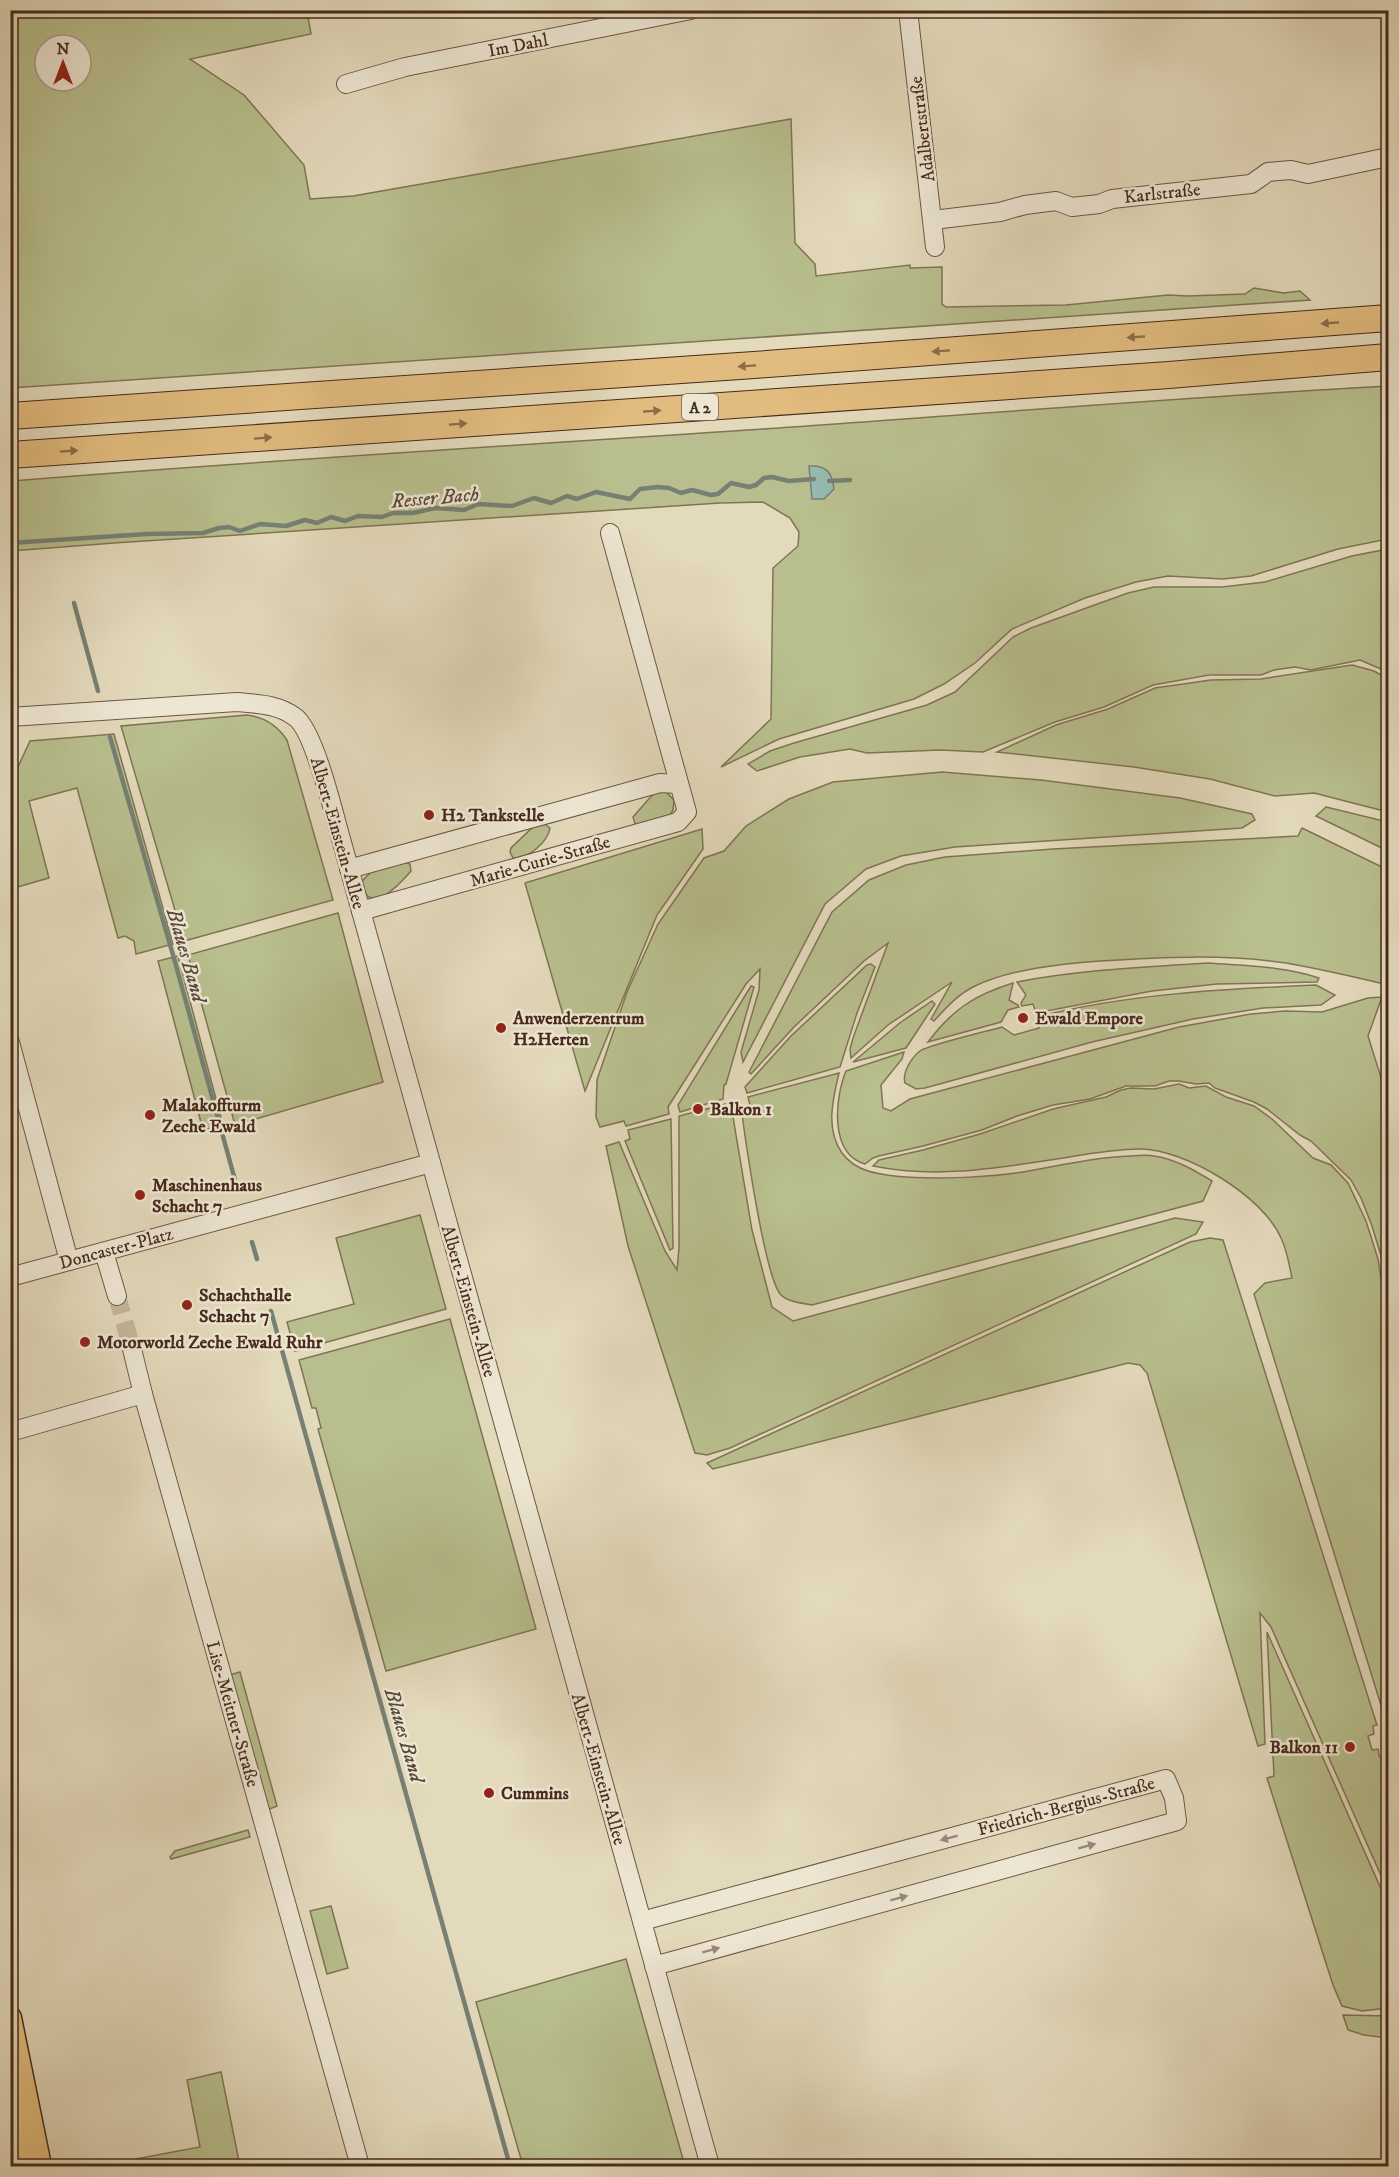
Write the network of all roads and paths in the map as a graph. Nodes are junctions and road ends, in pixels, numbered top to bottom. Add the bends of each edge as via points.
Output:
1 (691, 10) edge
2 (908, 10) edge
3 (346, 84) dead end
4 (1389, 156) edge
5 (933, 220) junction
6 (935, 247) dead end
7 (1389, 318) edge
8 (1389, 357) edge
9 (10, 416) edge
10 (10, 455) edge
11 (610, 533) dead end
12 (10, 717) edge
13 (678, 784) junction
14 (349, 869) junction
15 (361, 911) junction
16 (10, 1042) edge
17 (431, 1163) junction
18 (104, 1252) junction
19 (69, 1261) junction
20 (10, 1277) edge
21 (117, 1296) tunnel mouth
22 (132, 1349) tunnel mouth
23 (143, 1394) junction
24 (10, 1432) edge
25 (642, 1921) junction
26 (654, 1966) junction
27 (10, 2018) edge
28 (10, 2110) edge
29 (22, 2166) edge
30 (40, 2166) edge
31 (360, 2166) edge
32 (710, 2166) edge

1 - 3 street, Im Dahl via 405,67
2 - 5 street, Adalbertstraße
4 - 5 street, Karlstraße via 1308,174 1291,170 1268,172 1251,184 1072,207 1056,201 1025,204 1000,212
5 - 6 street, Adalbertstraße
7 -> 9 highway, A 2
10 -> 8 highway, A 2
11 - 13 street, Marie-Curie-Straße
12 - 14 street, Albert-Einstein-Allee via 237,702 269,705 296,717 312,743
13 - 14 street via 660,783
13 - 15 street, Marie-Curie-Straße via 687,812 678,822
14 - 15 street, Albert-Einstein-Allee
15 - 17 street, Albert-Einstein-Allee
16 - 19 street
17 - 18 street, Doncaster-Platz
17 - 25 street, Albert-Einstein-Allee
18 - 19 street, Doncaster-Platz
18 - 21 street
19 - 20 street, Doncaster-Platz
22 - 23 street, Lise-Meitner-Straße
23 - 24 street
23 - 31 street, Lise-Meitner-Straße
25 - 26 street, Albert-Einstein-Allee
26 -> 25 street, Friedrich-Bergius-Straße via 1177,1821 1174,1798 1166,1779
26 - 32 street, Albert-Einstein-Allee
27 - 30 main road
28 - 29 main road

